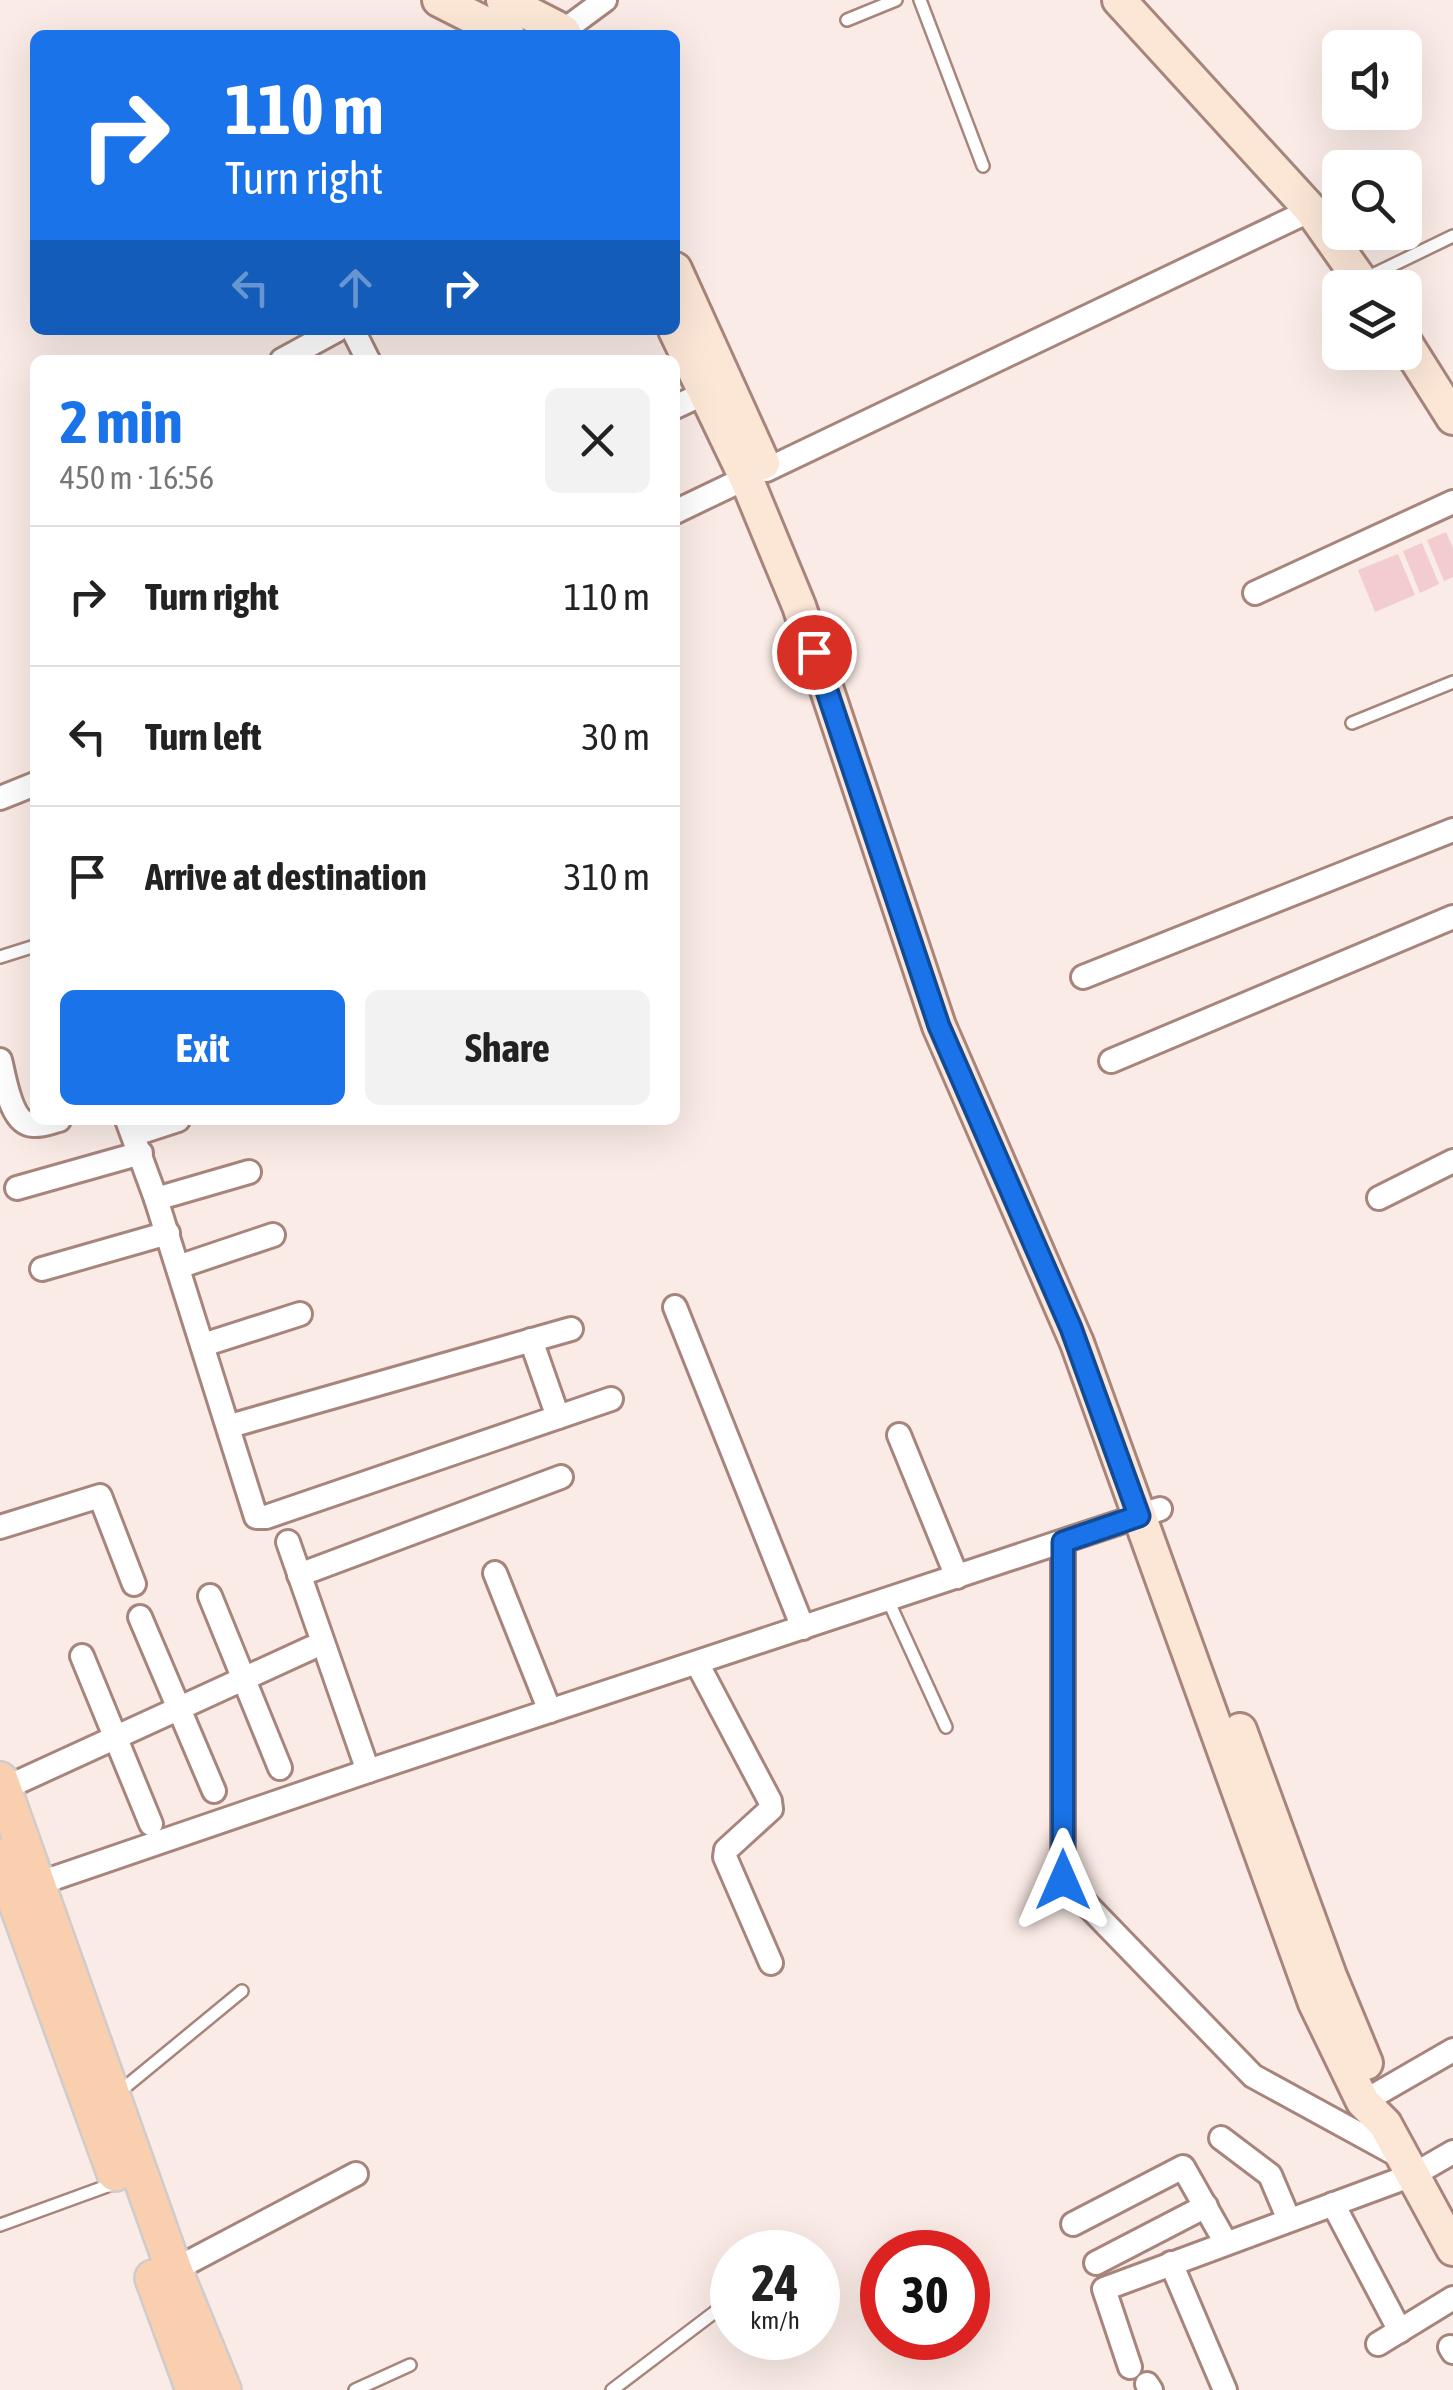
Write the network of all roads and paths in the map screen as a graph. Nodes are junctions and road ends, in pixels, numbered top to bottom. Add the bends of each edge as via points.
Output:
1 (439, 0) edge
2 (605, 0) edge
3 (896, 0) edge
4 (920, 0) edge
5 (1120, 0) edge
6 (847, 20) dead end
7 (492, 24) edge
8 (540, 30) edge
9 (568, 30) edge
10 (983, 166) dead end
11 (1310, 210) junction
12 (1453, 236) edge
13 (1354, 270) edge
14 (1390, 270) edge
15 (680, 282) edge
16 (328, 335) edge
17 (677, 335) edge
18 (291, 355) edge
19 (1422, 363) edge
20 (705, 393) junction
21 (680, 405) edge
22 (1453, 418) edge
23 (756, 474) junction
24 (1453, 502) edge
25 (680, 510) edge
26 (1255, 593) dead end
27 (1453, 682) edge
28 (1352, 724) dead end
29 (30, 786) edge
30 (0, 798) edge
31 (1453, 830) edge
32 (1453, 917) edge
33 (30, 948) edge
34 (0, 958) edge
35 (1083, 977) dead end
36 (0, 1060) edge
37 (1112, 1062) dead end
38 (36, 1125) edge
39 (165, 1125) edge
40 (135, 1136) edge
41 (1453, 1161) edge
42 (249, 1172) dead end
43 (17, 1188) dead end
44 (156, 1198) junction
45 (1379, 1198) dead end
46 (168, 1233) junction
47 (273, 1235) dead end
48 (178, 1268) junction
49 (42, 1269) dead end
50 (675, 1307) dead end
51 (300, 1314) dead end
52 (571, 1329) dead end
53 (531, 1340) junction
54 (204, 1345) junction
55 (611, 1399) dead end
56 (558, 1417) junction
57 (230, 1426) junction
58 (899, 1434) dead end
59 (561, 1478) dead end
60 (1150, 1512) junction
61 (0, 1527) edge
62 (288, 1542) dead end
63 (1063, 1542) junction
64 (496, 1573) dead end
65 (299, 1575) junction
66 (957, 1577) junction
67 (134, 1584) dead end
68 (210, 1596) dead end
69 (888, 1600) junction
70 (140, 1617) dead end
71 (803, 1628) junction
72 (311, 1648) dead end
73 (82, 1656) dead end
74 (697, 1663) junction
75 (246, 1678) junction
76 (178, 1709) junction
77 (550, 1711) junction
78 (946, 1727) dead end
79 (114, 1738) junction
80 (280, 1768) dead end
81 (368, 1771) junction
82 (2, 1784) edge
83 (214, 1791) dead end
84 (151, 1824) dead end
85 (0, 1857) edge
86 (36, 1884) junction
87 (771, 1964) dead end
88 (242, 1991) dead end
89 (1453, 2050) edge
90 (113, 2097) junction
91 (1376, 2107) junction
92 (1221, 2138) dead end
93 (1453, 2152) edge
94 (1411, 2167) junction
95 (356, 2174) dead end
96 (118, 2182) junction
97 (1333, 2204) junction
98 (1206, 2206) junction
99 (1289, 2220) junction
100 (1073, 2224) dead end
101 (0, 2226) edge
102 (1226, 2243) junction
103 (1453, 2247) edge
104 (1096, 2263) dead end
105 (1172, 2263) junction
106 (174, 2270) junction
107 (1453, 2298) edge
108 (710, 2315) edge
109 (1400, 2331) junction
110 (1378, 2344) dead end
111 (410, 2365) dead end
112 (1143, 2380) edge
113 (194, 2390) edge
114 (223, 2390) edge
115 (355, 2390) edge
116 (612, 2390) edge
117 (1225, 2390) edge

1 - 7 street
2 - 9 street
3 - 6 lane
4 - 10 lane
5 - 11 street
7 - 8 street
11 - 13 street
11 - 23 street
12 - 14 lane
15 - 23 street
16 - 18 street
17 - 20 street
19 - 22 street
20 - 21 street
20 - 23 street
23 - 25 street
23 - 60 street via 882,792 967,1047
24 - 26 street
27 - 28 lane
29 - 30 street
31 - 35 street
32 - 37 street
33 - 34 lane
36 - 38 street via 15,1111
39 - 40 street
40 - 43 street
40 - 44 street
41 - 45 street
42 - 44 street
44 - 46 street
46 - 48 street
46 - 49 street
47 - 48 street
48 - 54 street
50 - 71 street
51 - 54 street
52 - 53 street
53 - 56 street
53 - 57 street
54 - 57 street
55 - 56 street
56 - 57 street via 266,1517 256,1517 251,1506
58 - 66 street
59 - 65 street
60 - 63 street
60 - 91 street
61 - 67 street via 100,1496
62 - 65 street
63 - 66 street
63 - 94 street via 1063,1880 1253,2076
64 - 77 street
65 - 81 street
66 - 69 street
68 - 75 street
69 - 71 street
69 - 78 lane
70 - 76 street
71 - 74 street
72 - 75 street
73 - 79 street
74 - 77 street
74 - 87 street via 770,1801 764,1818 724,1857
75 - 76 street
75 - 80 street
76 - 79 street
76 - 83 street
77 - 81 street
79 - 82 street
79 - 84 street
81 - 86 street
82 - 86 main road
85 - 96 main road
86 - 90 main road
88 - 90 lane
89 - 91 street
90 - 106 main road
91 - 94 street
92 - 99 street via 1270,2174
93 - 94 street
94 - 97 street
94 - 103 street
95 - 106 street
96 - 101 lane
96 - 113 main road
97 - 99 street
97 - 109 street
98 - 100 street via 1183,2167
98 - 102 street
98 - 104 street
99 - 102 street
102 - 105 street
105 - 112 street via 1104,2289
105 - 117 street
106 - 114 main road
107 - 109 street
108 - 116 lane
109 - 110 street
111 - 115 lane

